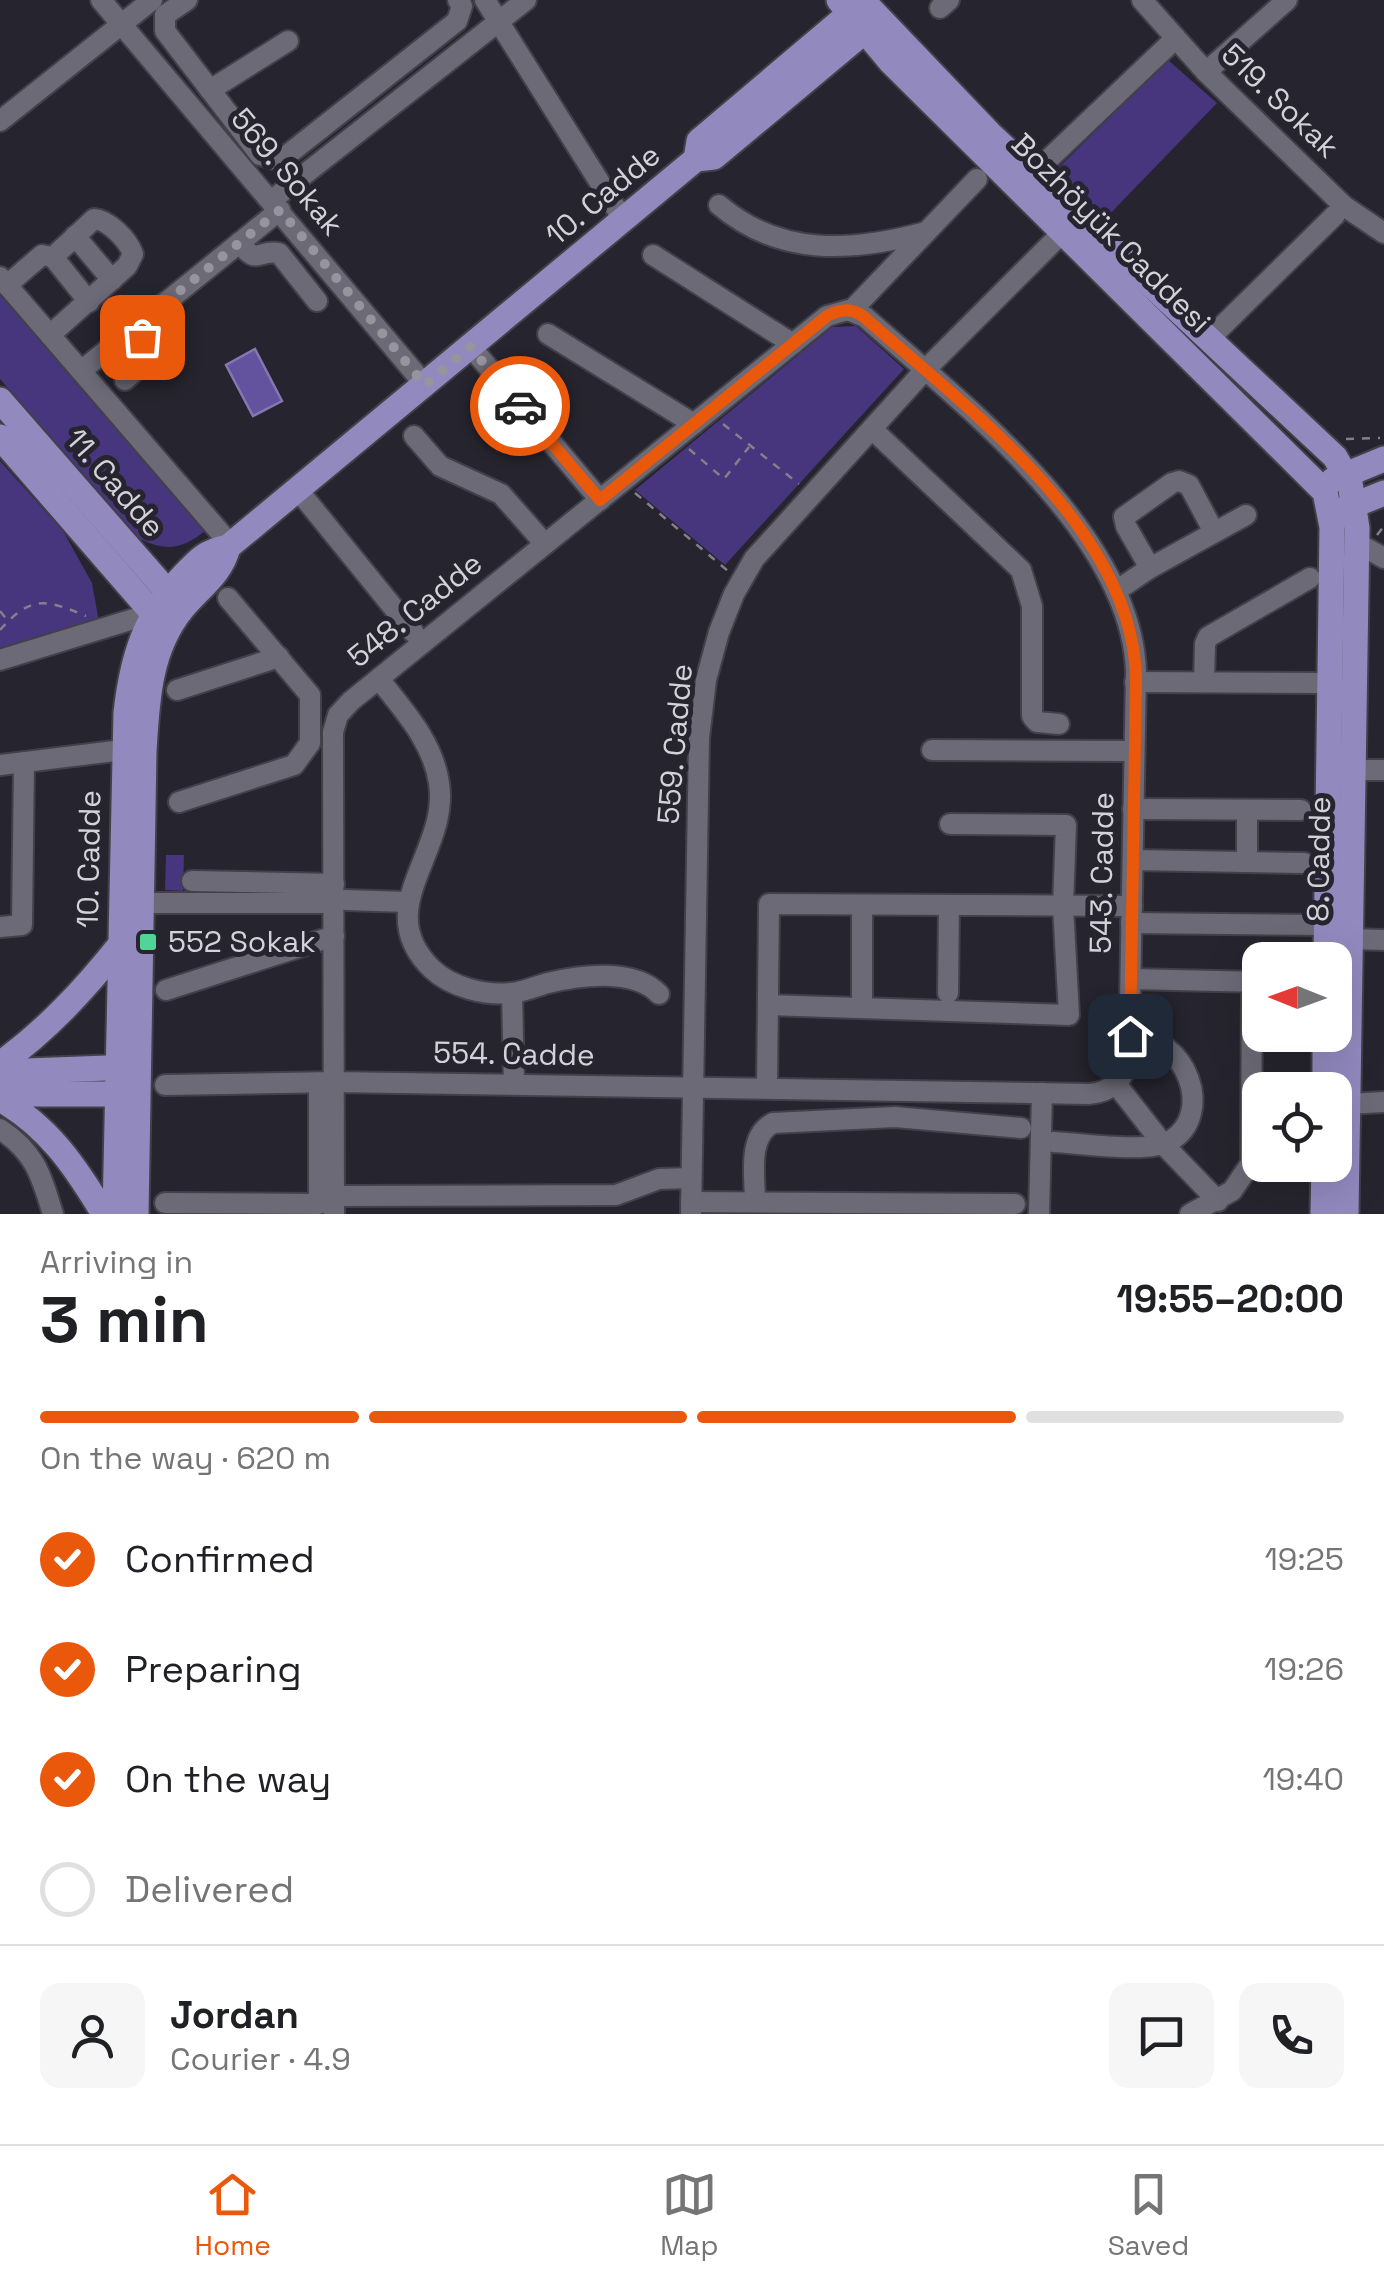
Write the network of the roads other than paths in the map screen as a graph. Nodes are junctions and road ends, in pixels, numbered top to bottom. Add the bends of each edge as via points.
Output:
1 (101, 0) edge
2 (152, 0) edge
3 (187, 0) edge
4 (458, 0) edge
5 (486, 0) edge
6 (526, 0) edge
7 (1142, 0) edge
8 (1287, 0) edge
9 (860, 12) edge
10 (499, 22) junction
11 (121, 23) junction
12 (1176, 38) junction
13 (288, 41) dead end
14 (1206, 72) junction
15 (210, 90) junction
16 (0, 121) edge
17 (1033, 174) junction
18 (977, 179) dead end
19 (719, 204) dead end
20 (276, 205) junction
21 (1335, 215) dead end
22 (624, 220) junction
23 (926, 232) junction
24 (1063, 232) junction
25 (1384, 234) edge
26 (74, 236) junction
27 (240, 242) junction
28 (652, 255) dead end
29 (53, 256) junction
30 (112, 280) junction
31 (3, 281) edge
32 (317, 301) dead end
33 (88, 302) junction
34 (851, 311) junction
35 (134, 328) junction
36 (548, 334) dead end
37 (50, 335) junction
38 (1209, 339) junction
39 (792, 344) junction
40 (470, 347) junction
41 (81, 371) junction
42 (924, 371) junction
43 (125, 380) dead end
44 (425, 385) junction
45 (0, 400) edge
46 (701, 418) junction
47 (872, 428) junction
48 (414, 436) dead end
49 (1, 441) edge
50 (1382, 449) edge
51 (1346, 474) junction
52 (1320, 485) junction
53 (298, 490) junction
54 (1384, 494) edge
55 (600, 500) junction
56 (1356, 505) junction
57 (1246, 515) dead end
58 (1331, 515) junction
59 (1214, 532) junction
60 (1357, 543) junction
61 (545, 544) junction
62 (229, 546) junction
63 (1384, 558) edge
64 (1150, 568) junction
65 (1310, 578) dead end
66 (1116, 591) junction
67 (228, 598) dead end
68 (167, 611) junction
69 (414, 633) dead end
70 (279, 658) junction
71 (0, 660) edge
72 (379, 679) junction
73 (1136, 682) junction
74 (1204, 682) junction
75 (1330, 683) junction
76 (176, 690) dead end
77 (1059, 724) dead end
78 (310, 743) junction
79 (334, 744) junction
80 (123, 750) junction
81 (932, 750) dead end
82 (1134, 750) junction
83 (24, 762) junction
84 (0, 764) edge
85 (1353, 770) junction
86 (1384, 770) edge
87 (180, 802) dead end
88 (1134, 809) junction
89 (1248, 810) junction
90 (1300, 810) dead end
91 (950, 824) dead end
92 (1132, 860) junction
93 (1247, 862) junction
94 (1304, 863) dead end
95 (192, 881) dead end
96 (337, 896) junction
97 (407, 902) junction
98 (142, 903) junction
99 (862, 905) junction
100 (949, 905) junction
101 (1063, 906) junction
102 (1132, 915) junction
103 (1327, 925) junction
104 (0, 927) edge
105 (334, 936) junction
106 (1350, 939) junction
107 (1384, 940) edge
108 (1327, 942) edge
109 (120, 945) junction
110 (1131, 979) junction
111 (1242, 982) edge
112 (166, 990) dead end
113 (512, 993) junction
114 (948, 993) dead end
115 (658, 994) dead end
116 (768, 1005) junction
117 (862, 1008) junction
118 (1130, 1036) junction
119 (1254, 1052) edge
120 (128, 1067) junction
121 (0, 1068) edge
122 (1348, 1072) edge
123 (326, 1082) junction
124 (514, 1084) junction
125 (1116, 1084) junction
126 (165, 1085) dead end
127 (693, 1086) junction
128 (767, 1088) junction
129 (1042, 1093) junction
130 (128, 1094) junction
131 (0, 1097) edge
132 (1384, 1102) edge
133 (1352, 1104) edge
134 (1141, 1116) junction
135 (1021, 1128) dead end
136 (0, 1129) edge
137 (1053, 1142) dead end
138 (1163, 1144) junction
139 (1128, 1146) junction
140 (691, 1178) junction
141 (1324, 1182) edge
142 (1347, 1182) edge
143 (1218, 1201) junction
144 (755, 1202) junction
145 (164, 1204) dead end
146 (1014, 1204) dead end
147 (334, 1205) edge
148 (691, 1208) edge
149 (53, 1214) edge
150 (104, 1214) edge
151 (116, 1214) edge
152 (136, 1214) edge
153 (1039, 1214) edge
154 (1190, 1214) edge
155 (1323, 1214) edge
156 (1346, 1214) edge

1 - 11 street, 569. Sokak
2 - 11 street
3 - 15 street via 165,15 164,32
4 - 15 street via 457,21 277,160 260,155
5 - 10 street
6 - 10 street
7 - 12 street, 519. Sokak
8 - 14 street
9 - 17 main road, Bozhöyük Caddesi
9 - 22 main road, 10. Cadde via 699,141 696,158
9 - 24 main road, Bozhöyük Caddesi via 890,61
10 - 20 street
10 - 22 street
11 - 16 street
11 - 20 street, 569. Sokak
12 - 14 street, 519. Sokak
12 - 17 street
13 - 15 street
14 - 25 street, 519. Sokak via 1344,206
17 - 38 main road, Bozhöyük Caddesi
18 - 23 street
19 - 23 street via 761,234 807,244 880,243
20 - 27 street
20 - 44 street, 569. Sokak
21 - 38 street
22 - 40 main road, 10. Cadde
23 - 34 street
24 - 42 street, 559. Cadde
24 - 52 main road, Bozhöyük Caddesi
26 - 29 street
26 - 30 street
26 - 30 street via 100,218 131,248 131,262
27 - 32 street via 254,256 279,252
27 - 35 street
28 - 39 street
29 - 31 street via 42,255
29 - 33 street
30 - 33 street
31 - 37 street
33 - 37 street
34 - 39 street, 548. Cadde via 834,312
34 - 42 street
35 - 41 street
35 - 43 street via 160,346
36 - 46 street
37 - 41 street
38 - 51 main road, Bozhöyük Caddesi
39 - 46 street, 548. Cadde
40 - 44 main road, 10. Cadde
40 - 55 street
41 - 62 street
42 - 47 street, 559. Cadde
42 - 66 street, 543. Cadde via 1053,496
44 - 53 main road, 10. Cadde
45 - 68 main road, 11. Cadde
46 - 55 street, 548. Cadde
47 - 77 street via 1021,570 1032,606 1032,716
47 - 127 street, 559. Cadde via 760,552 740,582 712,654 699,738
48 - 61 street via 440,466 501,494
49 - 68 main road, 11. Cadde
50 - 51 main road
51 - 52 main road
51 - 56 main road, Bozhöyük Caddesi
52 - 58 main road, Bozhöyük Caddesi
53 - 62 main road, 10. Cadde
53 - 69 street
54 - 56 main road
55 - 61 street, 548. Cadde
56 - 58 main road
56 - 60 main road, 8. Cadde
57 - 59 street
58 - 75 main road, 8. Cadde
59 - 64 street
59 - 64 street via 1188,485 1172,483 1124,517
60 - 63 street
60 - 85 main road, 8. Cadde
61 - 72 street, 548. Cadde
62 - 68 main road, 10. Cadde via 223,566
64 - 66 street
65 - 74 street via 1208,637
66 - 73 street, 543. Cadde via 1132,634
67 - 70 street
68 - 71 street
68 - 80 main road, 10. Cadde via 135,655
68 - 98 main road, 10. Cadde via 146,714
70 - 76 street
70 - 78 street via 310,695
72 - 79 street, 548. Cadde via 338,714
72 - 97 street via 420,732 439,782 438,825
73 - 74 street
73 - 82 street, 543. Cadde
74 - 75 street
75 - 103 main road, 8. Cadde
78 - 79 street
78 - 87 street via 294,765
79 - 96 street, 548. Cadde
80 - 83 street
80 - 109 main road, 10. Cadde
81 - 82 street
82 - 88 street, 543. Cadde
83 - 84 street
83 - 104 street via 22,924
85 - 86 street
85 - 106 main road, 8. Cadde
88 - 89 street
88 - 92 street, 543. Cadde
89 - 90 street
89 - 93 street
91 - 101 street via 1066,825
92 - 93 street
92 - 102 street, 543. Cadde
93 - 94 street
95 - 96 street
96 - 97 street
96 - 98 street
96 - 105 street, 548. Cadde
97 - 113 street via 414,944 434,971 464,987
98 - 120 main road, 10. Cadde
99 - 100 street
99 - 116 street via 768,904
99 - 117 street
100 - 101 street
100 - 114 street
101 - 102 street
101 - 117 street via 1069,1015
102 - 103 street
102 - 110 street, 543. Cadde
103 - 108 main road, 8. Cadde
105 - 112 street
105 - 123 street, 548. Cadde
106 - 107 street
106 - 122 main road, 8. Cadde
109 - 120 main road, 10. Cadde
109 - 121 main road via 88,986
110 - 111 street
110 - 118 street, 543. Cadde
113 - 115 street via 569,979 608,978 643,982
113 - 124 street
116 - 117 street
116 - 128 street
118 - 125 street, 543. Cadde via 1128,1064
118 - 138 street via 1162,1043 1189,1078 1188,1118 1178,1136
119 - 143 street via 1251,1164
120 - 121 main road
120 - 130 main road, 10. Cadde
123 - 124 street, 554. Cadde
123 - 126 street, 554. Cadde
123 - 145 street via 319,1204
123 - 147 street, 548. Cadde
124 - 127 street, 554. Cadde
125 - 129 street via 1098,1093
125 - 134 street
127 - 128 street
127 - 140 street, 559. Cadde
128 - 129 street
129 - 153 street
130 - 131 main road
130 - 151 main road, 10. Cadde
130 - 152 main road, 10. Cadde
131 - 150 main road via 64,1152
132 - 133 street
134 - 138 street
134 - 139 street
135 - 144 street via 895,1117 772,1124 756,1138
136 - 149 street via 35,1160
137 - 139 street
138 - 139 street
138 - 143 street
140 - 147 street via 659,1180 616,1195
140 - 148 street, 559. Cadde
141 - 155 main road
142 - 156 main road, 8. Cadde
143 - 154 street
144 - 146 street
144 - 148 street

